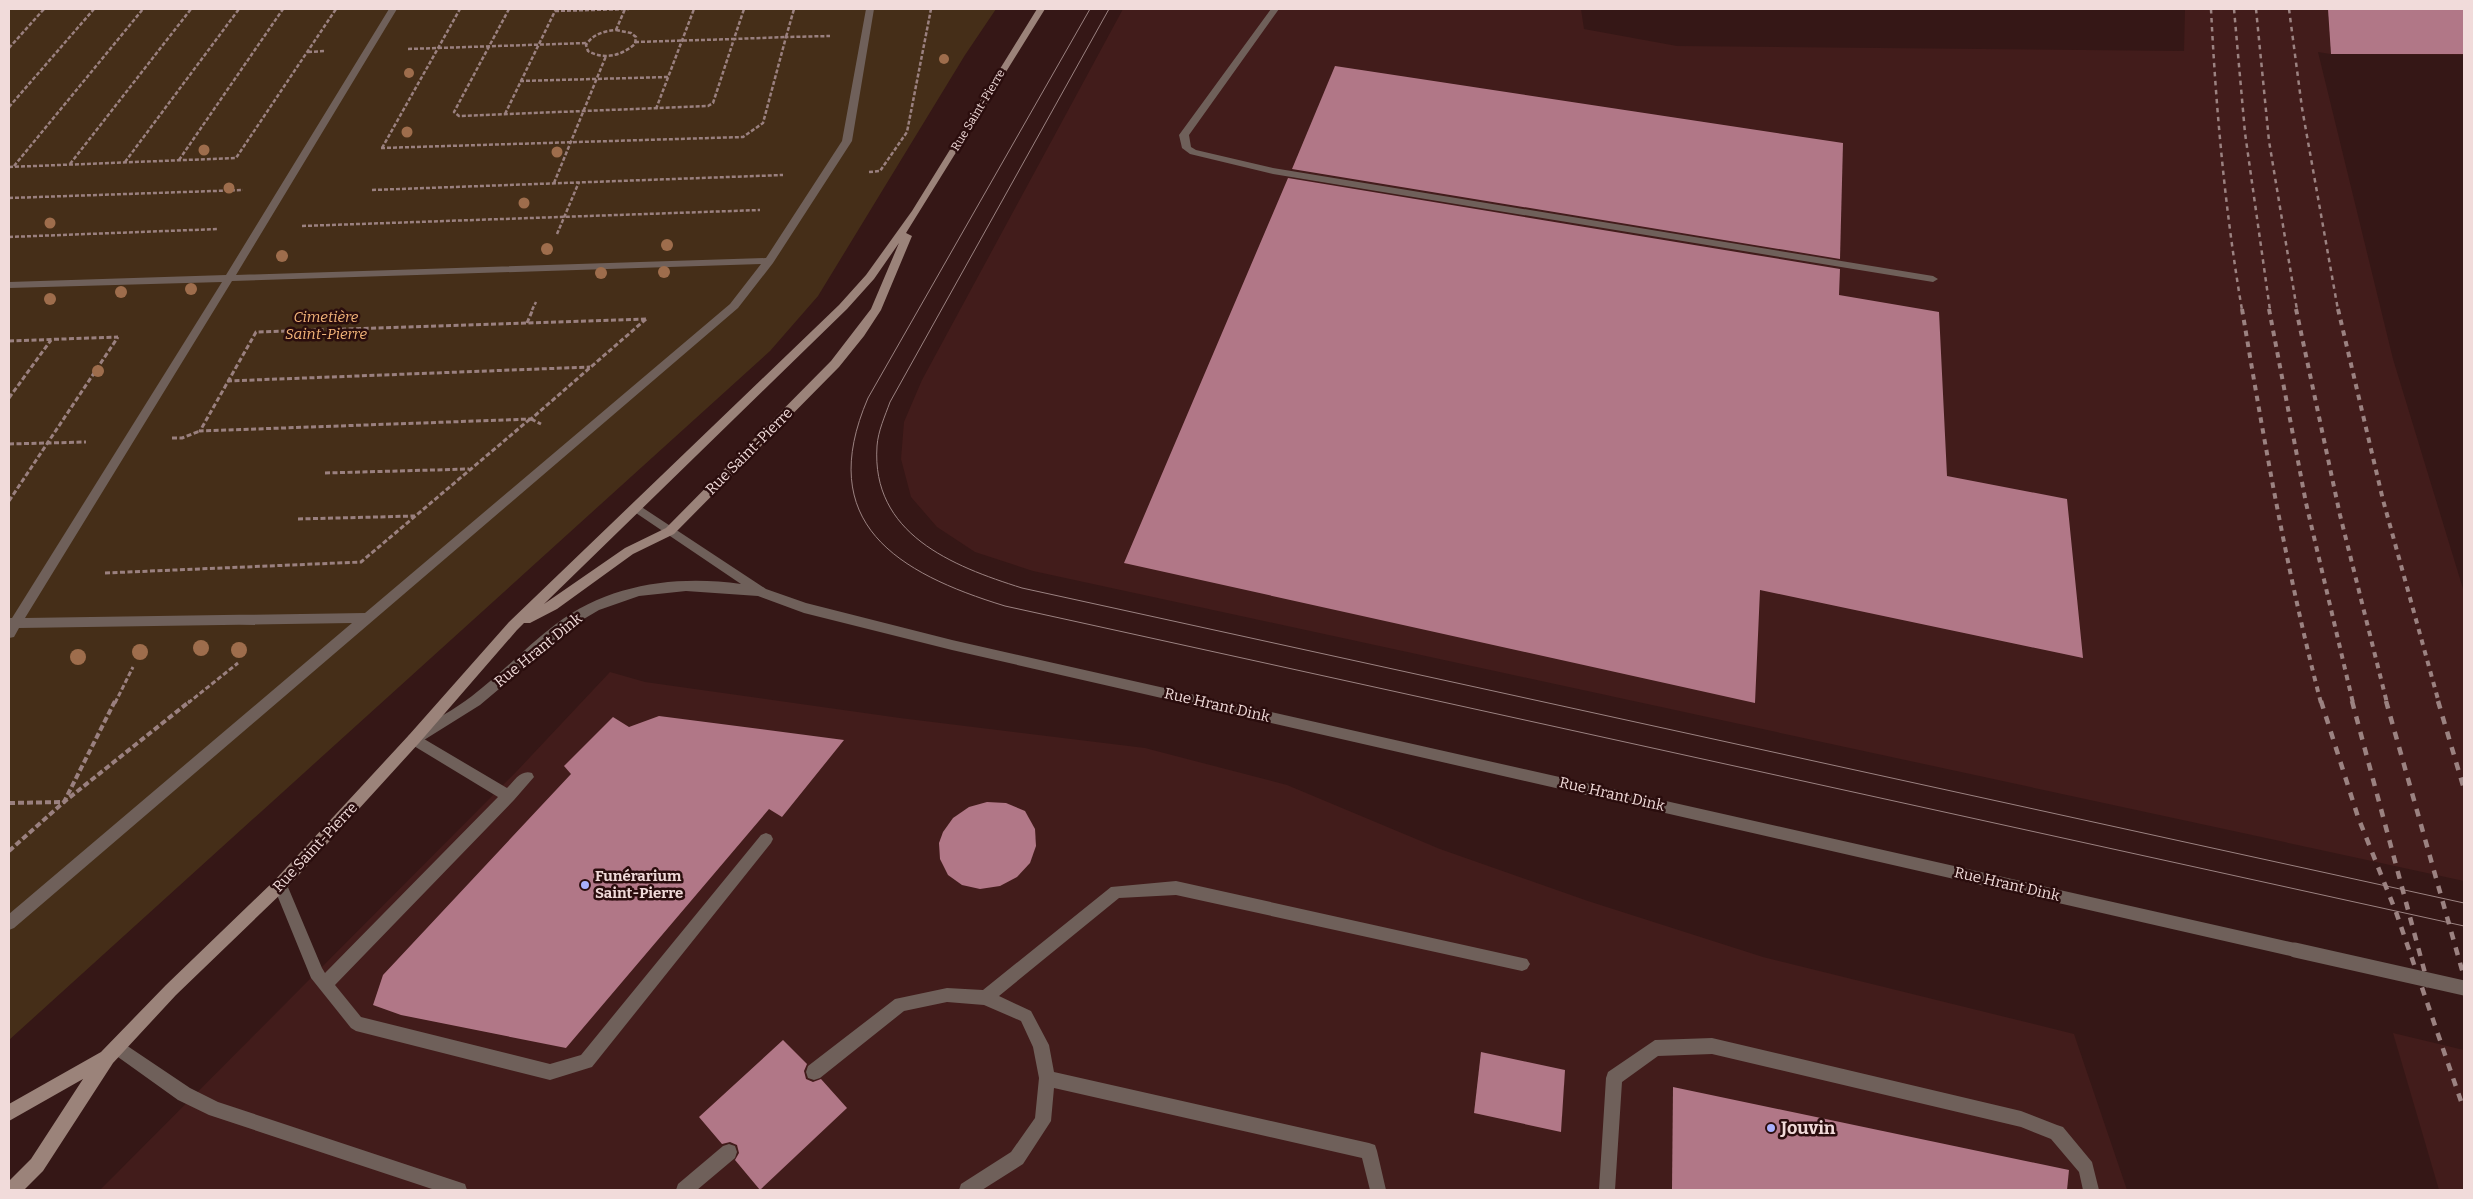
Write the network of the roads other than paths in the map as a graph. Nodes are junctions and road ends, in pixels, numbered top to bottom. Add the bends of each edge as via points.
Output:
1 (393, 9) edge
2 (870, 9) edge
3 (1041, 9) edge
4 (1275, 9) edge
5 (916, 212) junction
6 (769, 261) junction
7 (229, 278) junction
8 (1933, 279) dead end
9 (9, 285) edge
10 (637, 508) junction
11 (670, 531) junction
12 (762, 592) junction
13 (365, 618) junction
14 (11, 626) edge
15 (513, 626) junction
16 (414, 739) junction
17 (527, 777) dead end
18 (509, 796) junction
19 (766, 839) dead end
20 (280, 886) junction
21 (9, 923) edge
22 (1522, 964) dead end
23 (326, 983) junction
24 (2464, 988) edge
25 (985, 998) junction
26 (112, 1052) junction
27 (814, 1072) dead end
28 (1047, 1078) junction
29 (9, 1112) edge
30 (729, 1152) dead end
31 (12, 1190) edge
32 (460, 1190) edge
33 (684, 1190) edge
34 (967, 1190) edge
35 (1378, 1190) edge
36 (1607, 1190) edge
37 (2091, 1190) edge

1 - 7 street
2 - 6 street via 847,141
3 - 5 main road, Rue Saint-Pierre
4 - 8 street via 1184,135 1187,148 1273,171
5 - 10 main road, Rue Saint-Pierre via 870,277 844,307
5 - 11 main road, Rue Saint-Pierre via 887,287 860,333 835,364
6 - 7 street
6 - 13 street via 734,306
7 - 9 street
7 - 14 street
10 - 11 street, Rue Hrant Dink
10 - 15 main road, Rue Saint-Pierre
11 - 12 street, Rue Hrant Dink
11 - 15 main road, Rue Saint-Pierre via 629,552 553,605
12 - 16 street, Rue Hrant Dink via 729,586 690,585 638,590 608,600 573,619 482,696
12 - 24 street, Rue Hrant Dink, bridge via 804,608 952,645
13 - 14 street
13 - 21 street
15 - 16 main road, Rue Saint-Pierre
16 - 18 street
16 - 20 main road, Rue Saint-Pierre
17 - 18 street
18 - 23 street
19 - 23 street via 586,1061 550,1072 356,1023
20 - 23 street via 316,973
20 - 26 main road, Rue Saint-Pierre via 171,990
22 - 25 street via 1176,888 1116,892
25 - 27 street via 947,995 900,1004
25 - 28 street via 1026,1016 1041,1045
26 - 29 main road, Rue Saint-Pierre
26 - 31 main road, Rue Saint-Pierre via 37,1165
26 - 32 street via 215,1109
28 - 34 street via 1044,1121 1017,1158
28 - 35 street via 1369,1151
30 - 33 street
36 - 37 street via 1614,1078 1656,1048 1712,1046 2021,1119 2057,1133 2086,1168

